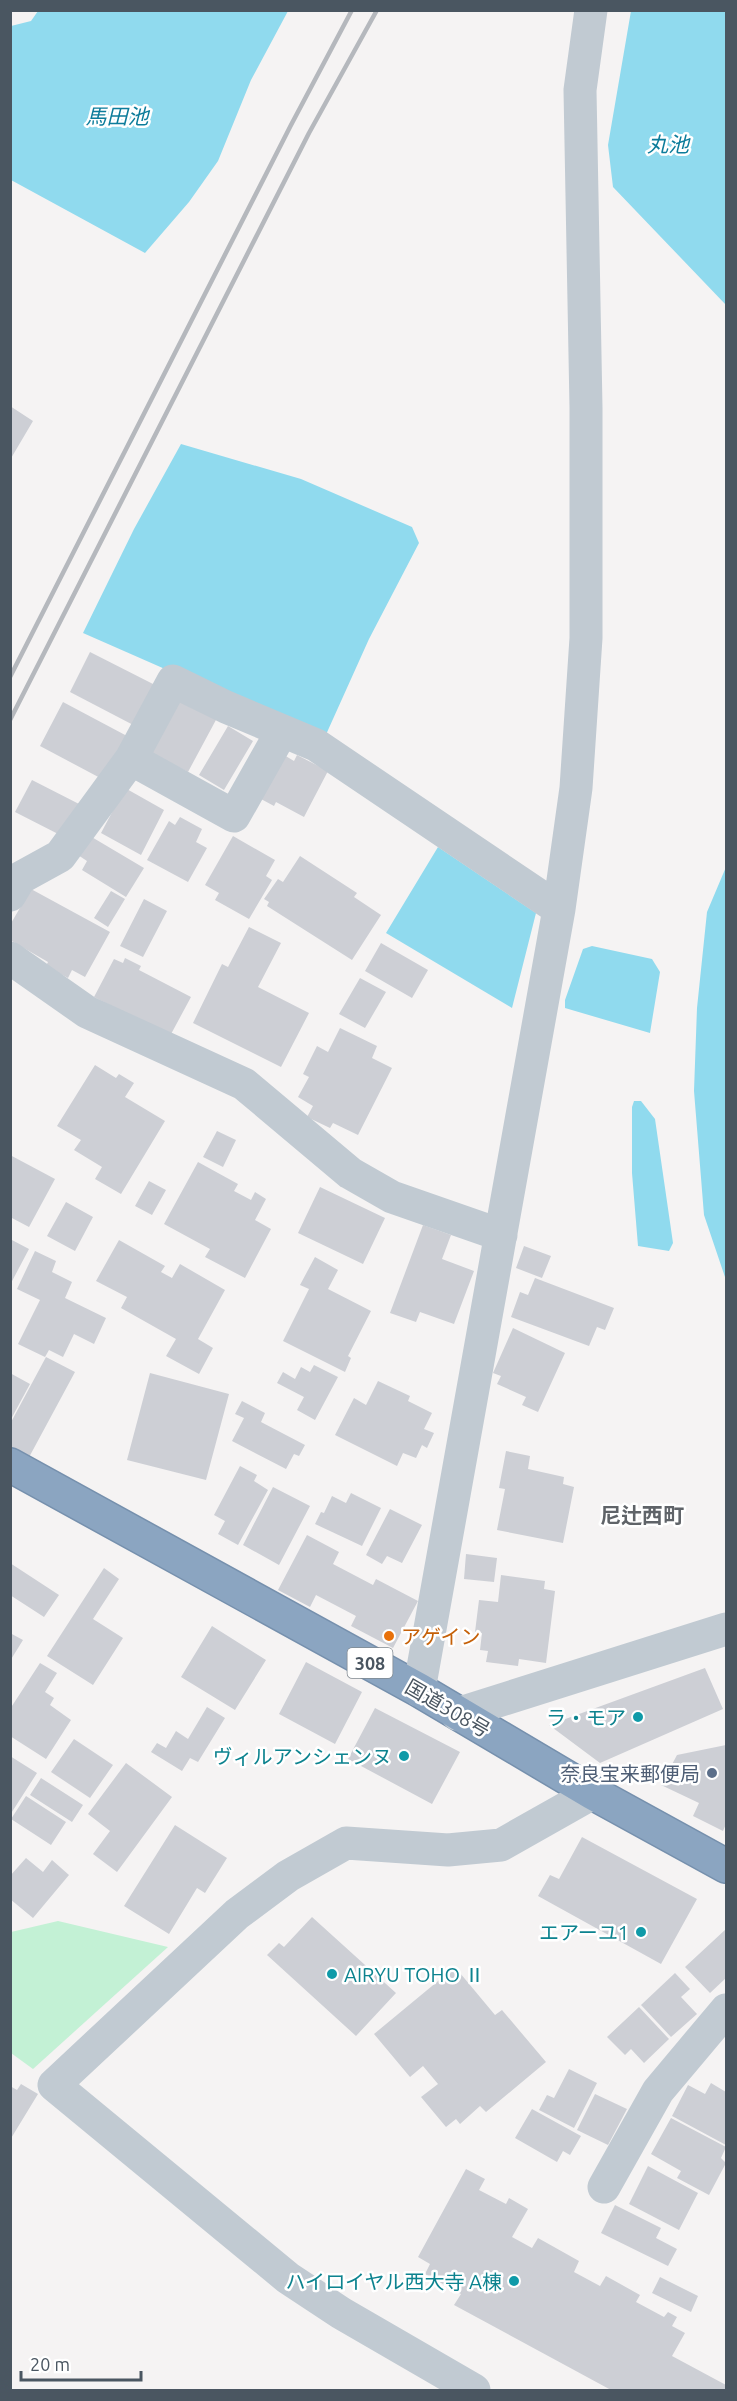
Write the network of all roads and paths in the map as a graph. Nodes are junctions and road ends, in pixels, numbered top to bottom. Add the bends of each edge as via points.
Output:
1 (591, 10) edge
2 (282, 732) junction
3 (131, 759) junction
4 (10, 895) edge
5 (559, 909) junction
6 (10, 957) edge
7 (501, 1235) junction
8 (10, 1465) edge
9 (726, 1629) edge
10 (419, 1690) junction
11 (457, 1714) junction
12 (593, 1793) junction
13 (726, 1866) edge
14 (726, 2010) edge
15 (604, 2187) dead end
16 (474, 2391) edge

1 - 5 street via 580,90 586,638 576,788
2 - 3 street via 173,681
2 - 3 street via 234,816
2 - 5 street via 316,745
3 - 4 street via 60,856 20,878
5 - 7 street
6 - 7 street via 87,1012 244,1084 350,1173 392,1197
7 - 10 street
8 - 10 highway, 国道308号 / 308
9 - 11 street
10 - 11 highway, 国道308号 / 308
11 - 12 highway, 国道308号 / 308
12 - 13 highway, 国道308号 / 308
12 - 16 street via 501,1845 448,1850 346,1843 288,1876 237,1914 54,2085 288,2278
14 - 15 street via 658,2091

